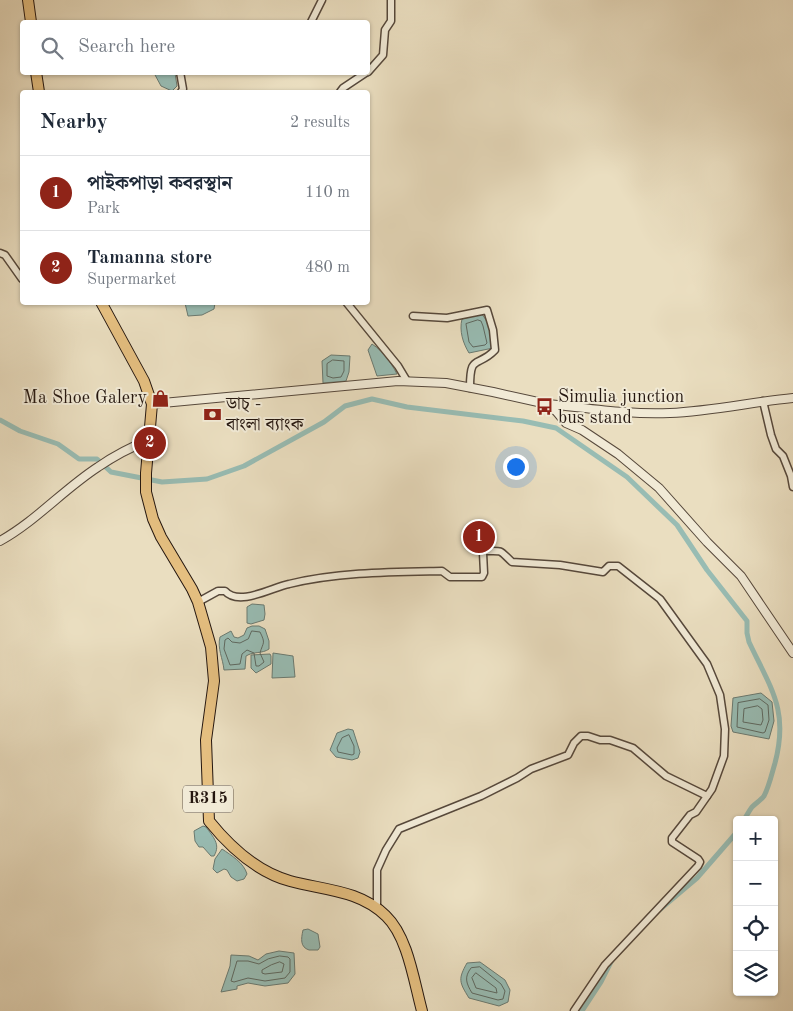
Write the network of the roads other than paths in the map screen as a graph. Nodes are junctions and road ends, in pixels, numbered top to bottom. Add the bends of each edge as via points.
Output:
1 (28, 0) edge
2 (322, 0) edge
3 (392, 0) edge
4 (31, 20) edge
5 (312, 20) edge
6 (370, 69) edge
7 (36, 75) edge
8 (181, 75) edge
9 (362, 75) edge
10 (39, 90) edge
11 (182, 90) edge
12 (342, 90) edge
13 (0, 254) edge
14 (20, 276) edge
15 (103, 305) edge
16 (348, 305) edge
17 (413, 316) dead end
18 (407, 381) junction
19 (470, 388) junction
20 (793, 398) edge
21 (763, 401) junction
22 (152, 404) junction
23 (547, 404) junction
24 (148, 440) junction
25 (793, 487) edge
26 (0, 541) edge
27 (198, 602) junction
28 (793, 652) edge
29 (707, 796) junction
30 (377, 909) junction
31 (422, 1011) edge
32 (574, 1011) edge

1 - 4 main road
2 - 5 street
3 - 6 street via 392,21 385,30 383,56
7 - 10 main road
8 - 11 street
9 - 12 street
13 - 14 street via 5,255
15 - 22 main road, R315 via 144,380
16 - 18 street
17 - 19 street via 447,318 487,310 495,350 488,357 476,361 470,370
18 - 19 street
18 - 22 street
19 - 23 street
20 - 21 street
21 - 23 street via 670,413
21 - 25 street via 771,435 776,449 783,456
22 - 24 main road, R315
23 - 28 street via 566,423 618,454 659,488 741,576
24 - 26 street via 96,468
24 - 27 main road, R315 via 146,492 153,519
27 - 29 street via 218,591 236,597 263,594 270,589 303,581 381,572 442,571 450,577 482,577 484,552 504,552 512,562 560,565 599,572 609,566 618,566 660,599 707,664 718,689 724,714 724,756
27 - 30 main road, R315 via 212,647 214,681 206,740 208,821 238,852 267,871 289,881 349,894
29 - 30 street via 666,776 633,748 610,740 581,736 568,755 400,829 377,870
29 - 32 street via 672,838 672,842 698,859 698,866 606,965
30 - 31 main road, R315 via 397,932 406,952

